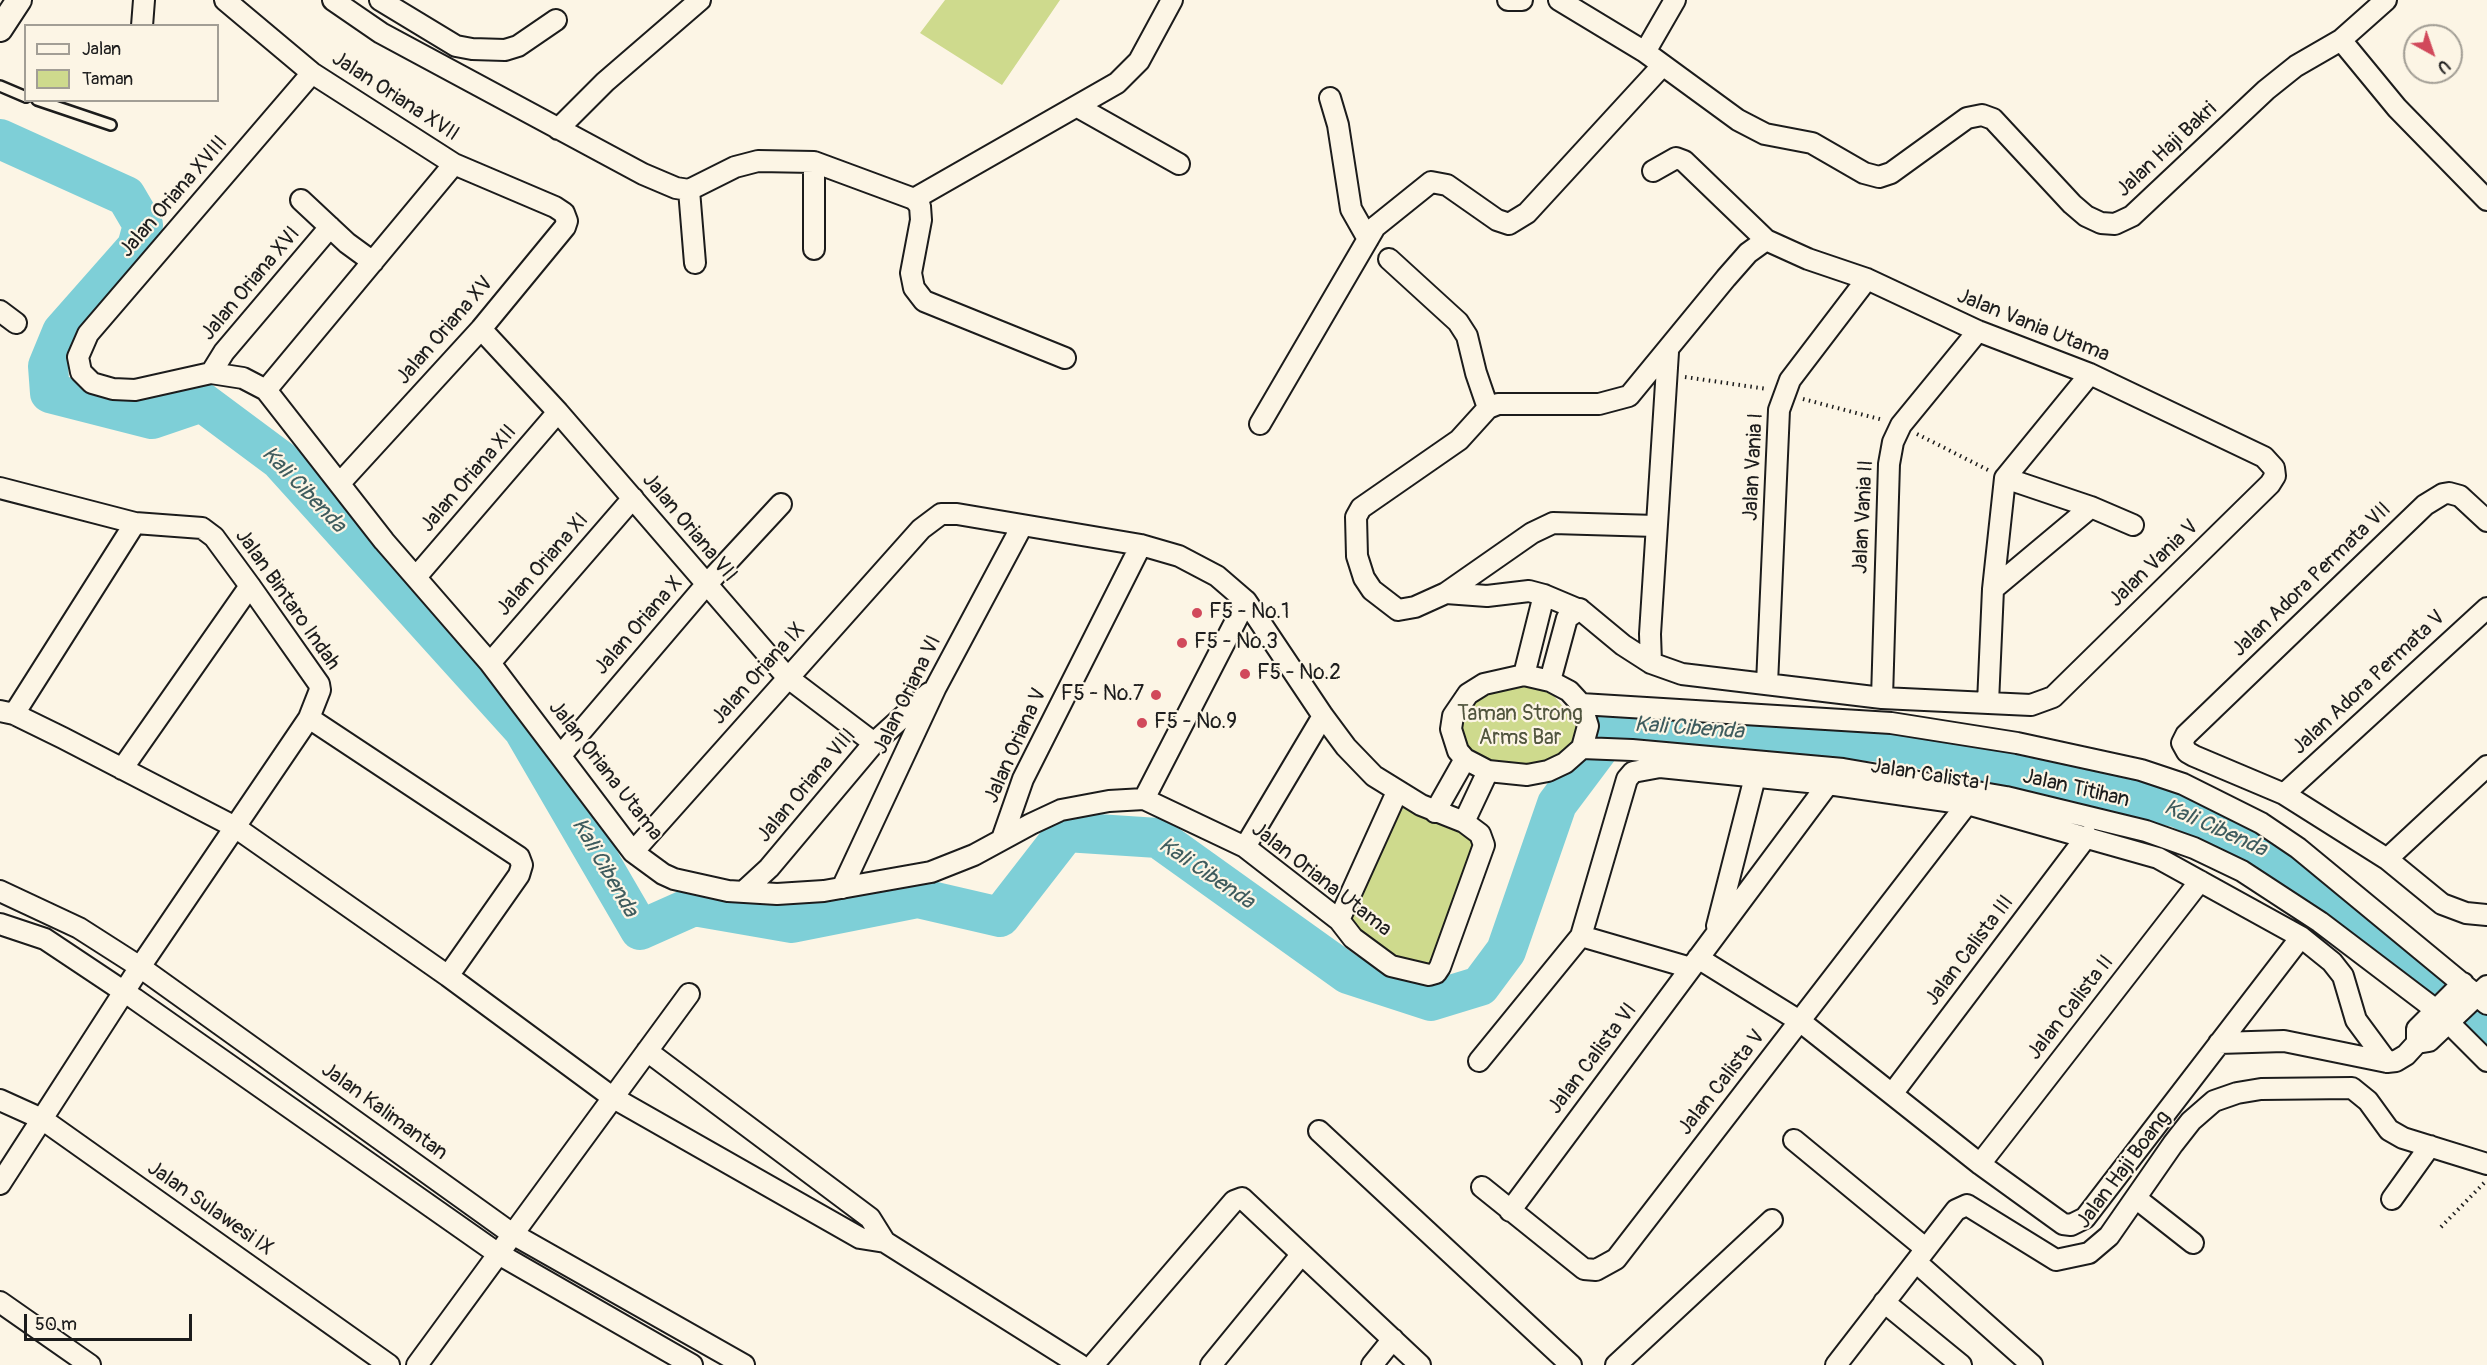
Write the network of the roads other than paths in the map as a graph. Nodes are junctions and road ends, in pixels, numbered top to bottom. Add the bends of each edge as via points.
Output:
1 (19, 0) edge
2 (144, 0) edge
3 (225, 0) edge
4 (333, 0) edge
5 (380, 0) edge
6 (700, 0) edge
7 (1172, 0) edge
8 (1508, 0) edge
9 (1522, 0) edge
10 (1559, 0) edge
11 (1675, 0) edge
12 (2386, 0) edge
13 (556, 20) dead end
14 (142, 24) edge
15 (0, 29) edge
16 (2341, 40) junction
17 (1645, 52) junction
18 (1662, 66) junction
19 (312, 73) junction
20 (0, 86) edge
21 (24, 96) edge
22 (1330, 98) dead end
23 (43, 102) edge
24 (1078, 107) junction
25 (111, 125) dead end
26 (558, 129) junction
27 (814, 162) junction
28 (454, 164) junction
29 (1179, 164) dead end
30 (1653, 171) dead end
31 (683, 189) junction
32 (914, 199) junction
33 (301, 200) dead end
34 (2487, 200) edge
35 (555, 207) joint
36 (330, 227) junction
37 (1368, 239) junction
38 (1766, 240) junction
39 (814, 249) dead end
40 (1389, 259) dead end
41 (373, 262) junction
42 (695, 263) dead end
43 (1868, 279) junction
44 (0, 311) edge
45 (16, 322) dead end
46 (481, 330) junction
47 (1978, 331) junction
48 (1668, 352) junction
49 (78, 357) joint
50 (1065, 358) dead end
51 (211, 373) junction
52 (2090, 374) junction
53 (266, 390) junction
54 (1629, 396) junction
55 (1664, 396) junction
56 (1488, 408) junction
57 (558, 412) junction
58 (1260, 424) dead end
59 (2274, 468) joint
60 (2005, 478) junction
61 (340, 483) junction
62 (1, 491) edge
63 (633, 498) junction
64 (781, 504) dead end
65 (2091, 507) junction
66 (2487, 521) edge
67 (135, 523) junction
68 (2133, 525) dead end
69 (1022, 526) junction
70 (1656, 526) junction
71 (921, 529) joint
72 (1141, 545) junction
73 (416, 577) junction
74 (250, 586) junction
75 (705, 586) junction
76 (1994, 589) junction
77 (1446, 593) junction
78 (1544, 595) junction
79 (1246, 601) junction
80 (2487, 608) edge
81 (1580, 609) junction
82 (490, 663) junction
83 (1651, 663) junction
84 (1524, 675) junction
85 (787, 677) junction
86 (1551, 681) junction
87 (1767, 684) junction
88 (936, 687) junction
89 (1882, 698) junction
90 (1988, 703) junction
91 (1581, 704) junction
92 (7, 713) edge
93 (1323, 716) junction
94 (309, 718) junction
95 (874, 743) junction
96 (1582, 748) junction
97 (561, 755) junction
98 (1465, 759) junction
99 (2487, 766) edge
100 (122, 769) junction
101 (1488, 771) junction
102 (1755, 777) junction
103 (1828, 784) junction
104 (1396, 792) junction
105 (2284, 794) junction
106 (1144, 799) junction
107 (1967, 804) junction
108 (1435, 812) junction
109 (1464, 822) junction
110 (235, 827) junction
111 (2087, 836) junction
112 (1002, 839) junction
113 (1245, 847) junction
114 (633, 852) junction
115 (2387, 859) junction
116 (2200, 881) junction
117 (842, 888) junction
118 (0, 891) edge
119 (743, 892) junction
120 (2487, 915) edge
121 (1339, 920) junction
122 (0, 924) edge
123 (1581, 936) junction
124 (1715, 936) junction
125 (2301, 937) junction
126 (1695, 963) junction
127 (140, 967) junction
128 (448, 976) junction
129 (124, 992) junction
130 (2474, 992) edge
131 (689, 994) dead end
132 (2445, 1014) junction
133 (1801, 1022) junction
134 (2219, 1043) junction
135 (647, 1051) junction
136 (1479, 1061) dead end
137 (2487, 1061) edge
138 (2387, 1062) junction
139 (1892, 1094) junction
140 (612, 1097) junction
141 (0, 1100) edge
142 (42, 1119) junction
143 (1319, 1131) dead end
144 (1794, 1140) dead end
145 (2430, 1146) junction
146 (1980, 1164) junction
147 (2487, 1164) edge
148 (0, 1184) edge
149 (1482, 1187) dead end
150 (2136, 1199) junction
151 (2392, 1199) dead end
152 (1510, 1211) junction
153 (1772, 1220) dead end
154 (511, 1233) junction
155 (885, 1242) junction
156 (2193, 1243) dead end
157 (497, 1253) junction
158 (1301, 1255) junction
159 (1921, 1255) junction
160 (0, 1302) edge
161 (1884, 1302) junction
162 (1393, 1339) junction
163 (90, 1365) edge
164 (389, 1365) edge
165 (417, 1365) edge
166 (692, 1365) edge
167 (744, 1365) edge
168 (1080, 1365) edge
169 (1093, 1365) edge
170 (1211, 1365) edge
171 (1372, 1365) edge
172 (1420, 1365) edge
173 (1571, 1365) edge
174 (1616, 1365) edge
175 (1836, 1365) edge
176 (1961, 1365) edge
177 (2032, 1365) edge

1 - 15 street
2 - 14 street
3 - 19 street, Jalan Oriana XVII
4 - 26 street via 381,33
5 - 13 street via 456,46 472,49 505,50 519,46
6 - 26 street via 605,82
7 - 24 street via 1139,61 1117,82
8 - 9 street
10 - 17 street
11 - 17 street
12 - 16 street
16 - 18 street, Jalan Haji Bakri via 2296,66 2266,90 2132,216 2115,224 2100,223 2086,216 2007,131 1982,115 1967,118 1891,173 1879,177 1864,173 1812,143 1765,134 1738,120
16 - 34 street via 2397,108
17 - 18 street
18 - 37 street via 1527,213 1509,224 1497,220 1447,185 1431,182 1375,226
19 - 28 street, Jalan Oriana XVII
19 - 49 street, Jalan Oriana XVIII via 88,334
20 - 21 lane
22 - 37 street via 1352,209
23 - 25 lane
24 - 29 street
24 - 32 street
26 - 31 street via 643,174
27 - 31 street via 758,161
27 - 32 street
27 - 39 street
28 - 35 street, Jalan Oriana XVII
28 - 41 street
30 - 38 street, Jalan Vania Utama via 1676,158 1684,161
31 - 42 street
32 - 50 street via 920,206 921,220 911,273 914,288 924,301
33 - 36 street, Jalan Oriana XVI
35 - 46 street, Jalan Oriana XV via 564,213 565,227
36 - 41 street, Jalan Oriana XVI
36 - 51 street, Jalan Oriana XVI via 224,351
37 - 58 street
38 - 43 street, Jalan Vania Utama
38 - 48 street via 1726,278
40 - 56 street via 1458,322 1467,336
41 - 53 street
43 - 47 street, Jalan Vania Utama
43 - 87 street, Jalan Vania I via 1790,380 1779,410
44 - 45 street
46 - 57 street, Jalan Oriana VII
46 - 61 street, Jalan Oriana XV
47 - 52 street, Jalan Vania Utama
47 - 89 street, Jalan Vania II via 1901,426 1893,442 1889,464
48 - 54 street
48 - 55 street
49 - 51 street, Jalan Oriana Utama via 81,372 92,383 113,389 135,390
51 - 53 street, Jalan Oriana Utama via 243,378
52 - 59 street, Jalan Vania Utama via 2264,457
52 - 60 street
53 - 61 street, Jalan Oriana Utama
54 - 55 street
54 - 56 street via 1599,404 1512,402
55 - 70 street
56 - 77 street via 1460,440 1368,503 1356,517 1357,556 1364,578 1384,602 1398,610
57 - 63 street, Jalan Oriana VII
57 - 73 street, Jalan Oriana XII
59 - 90 street, Jalan Vania V via 2270,484 2060,691 2049,700 2031,705
60 - 65 street
60 - 76 street
61 - 73 street, Jalan Oriana Utama
62 - 67 street, Jalan Bintaro Indah
63 - 75 street, Jalan Oriana VII
63 - 82 street, Jalan Oriana XI
64 - 75 street, Jalan Oriana X
65 - 68 street
65 - 76 street
66 - 105 street, Jalan Adora Permata VII via 2460,496 2450,493 2425,505 2186,735 2182,743 2187,752
67 - 74 street, Jalan Bintaro Indah via 202,528
67 - 92 street
69 - 71 street, Jalan Oriana Utama via 941,514
69 - 72 street, Jalan Oriana Utama
69 - 88 street, Jalan Oriana VI
70 - 77 street via 1553,523 1532,533
70 - 83 street
71 - 85 street, Jalan Oriana IX
72 - 79 street, Jalan Oriana Utama via 1179,556 1217,576
72 - 112 street, Jalan Oriana V via 1023,779
73 - 82 street, Jalan Oriana Utama
74 - 94 street, Jalan Bintaro Indah via 319,684 319,696
74 - 100 street
75 - 85 street, Jalan Oriana VII
75 - 97 street, Jalan Oriana X
76 - 90 street
77 - 78 street via 1487,596 1529,591
78 - 81 street
78 - 84 street
79 - 93 street, Jalan Oriana Utama
79 - 106 street
80 - 105 street, Jalan Adora Permata V
81 - 83 street
81 - 86 street via 1567,618
82 - 97 street, Jalan Oriana Utama
83 - 87 street via 1682,674
84 - 86 street
84 - 98 street via 1484,684 1458,705 1450,729 1453,743
85 - 95 street, Jalan Oriana VII
85 - 114 street, Jalan Oriana IX
86 - 91 street via 1569,691
87 - 89 street
88 - 95 street, Jalan Oriana VIII
88 - 117 street, Jalan Oriana VI
89 - 90 street
91 - 96 street via 1588,726
91 - 130 street, Jalan Titihan via 1891,723 2017,743 2141,770 2183,784 2261,823 2298,848
92 - 100 street
93 - 104 street, Jalan Oriana Utama via 1346,747
93 - 113 street
94 - 110 street
94 - 128 street via 519,857 519,875
95 - 119 street, Jalan Oriana VIII via 769,868
96 - 101 street via 1548,771 1527,775
96 - 132 street, Jalan Titihan via 1842,769 2006,797 2146,831 2242,871
97 - 114 street, Jalan Oriana Utama
98 - 101 street
98 - 108 street
99 - 115 street
100 - 110 street
101 - 109 street
102 - 103 street, Jalan Calista I
102 - 123 street, Jalan Calista I via 1660,767 1633,772 1622,793
102 - 124 street, Jalan Calista VI
103 - 107 street, Jalan Calista I
103 - 124 street, Jalan Calista VI
104 - 108 street, Jalan Oriana Utama
104 - 121 street
105 - 115 street
106 - 112 street, Jalan Oriana Utama via 1061,810
106 - 113 street, Jalan Oriana Utama
107 - 111 street, Jalan Calista I
107 - 133 street, Jalan Calista V
108 - 109 street, Jalan Oriana Utama
109 - 121 street, Jalan Oriana Utama via 1480,834 1484,845 1436,974 1391,966 1353,938
110 - 127 street
110 - 128 street
111 - 116 street, Jalan Calista I via 2158,858
111 - 139 street, Jalan Calista III
112 - 117 street, Jalan Oriana Utama via 931,872
113 - 121 street, Jalan Oriana Utama
114 - 119 street, Jalan Oriana Utama via 674,879
115 - 120 street via 2442,904 2466,913
116 - 125 street, Jalan Calista I
116 - 146 street, Jalan Calista II
117 - 119 street, Jalan Oriana Utama via 777,894
118 - 127 street, Jalan Kalimantan via 79,928
122 - 129 street via 45,939
123 - 126 street
123 - 136 street
124 - 126 street, Jalan Calista VI
125 - 134 street
125 - 138 street, Jalan Calista I via 2339,969 2356,1020
126 - 133 street
126 - 152 street, Jalan Calista VI
127 - 129 street
127 - 154 street, Jalan Kalimantan
128 - 140 street
129 - 142 street
129 - 157 street
130 - 132 street
131 - 135 street
132 - 137 street, Jalan Titihan
132 - 138 street via 2429,1041 2417,1043 2401,1059
133 - 139 street
133 - 152 street, Jalan Calista V via 1606,1267 1596,1270 1575,1264
134 - 138 street via 2284,1041
134 - 146 street via 2078,1223 2063,1224
135 - 140 street
135 - 155 street via 870,1218
139 - 146 street
140 - 154 street
140 - 155 street via 860,1238
141 - 142 street, Jalan Sulawesi IX
142 - 148 street
142 - 164 street, Jalan Sulawesi IX
143 - 173 street
144 - 159 street
145 - 147 street, Jalan Haji Boang
145 - 150 street, Jalan Haji Boang via 2389,1130 2368,1101 2352,1088 2237,1093 2214,1101 2192,1121
145 - 151 street
149 - 152 street, Jalan Calista V
150 - 156 street
150 - 159 street, Jalan Haji Boang via 2109,1236 2089,1253 2072,1258 2056,1260 1967,1205 1956,1210
153 - 174 street
154 - 157 street
154 - 167 street, Jalan Kalimantan
155 - 168 street
157 - 165 street
157 - 166 street
158 - 162 street
158 - 169 street via 1250,1204 1242,1198 1234,1201
158 - 170 street
159 - 161 street
159 - 177 street
160 - 163 street
161 - 175 street
161 - 176 street
162 - 171 street
162 - 172 street

